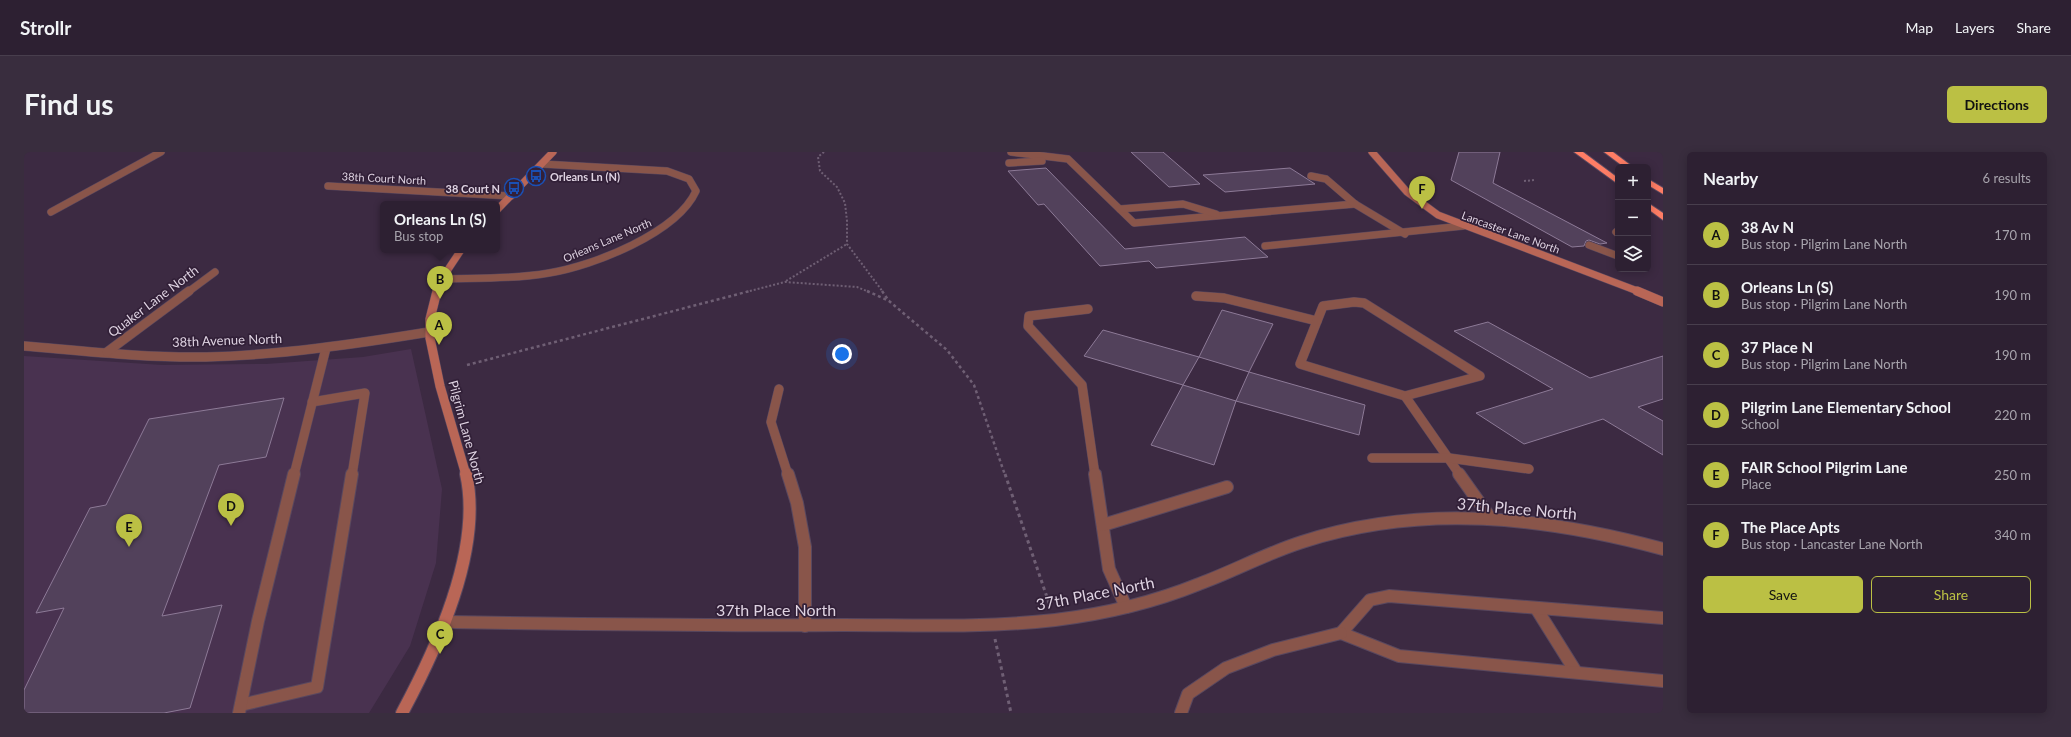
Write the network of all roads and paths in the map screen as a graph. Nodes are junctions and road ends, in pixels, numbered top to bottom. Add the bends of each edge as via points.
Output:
1 (161, 152) edge
2 (553, 152) edge
3 (824, 152) edge
4 (1011, 152) edge
5 (1372, 152) edge
6 (1578, 152) edge
7 (1608, 152) edge
8 (1068, 159) junction
9 (1010, 163) dead end
10 (542, 164) junction
11 (1625, 164) edge
12 (1312, 176) dead end
13 (1535, 180) dead end
14 (1615, 180) edge
15 (1524, 181) dead end
16 (1651, 183) edge
17 (328, 186) dead end
18 (1663, 192) edge
19 (511, 196) junction
20 (1355, 204) junction
21 (500, 207) edge
22 (1651, 207) edge
23 (1120, 209) junction
24 (51, 212) dead end
25 (1222, 216) junction
26 (1663, 217) edge
27 (1463, 226) junction
28 (1405, 234) junction
29 (847, 244) junction
30 (1589, 245) dead end
31 (1265, 246) dead end
32 (458, 253) edge
33 (1615, 255) edge
34 (214, 272) dead end
35 (442, 279) junction
36 (785, 282) junction
37 (1196, 296) dead end
38 (889, 301) junction
39 (1663, 302) edge
40 (1088, 309) dead end
41 (1317, 321) junction
42 (429, 332) junction
43 (24, 346) edge
44 (326, 348) junction
45 (107, 352) junction
46 (466, 365) dead end
47 (779, 389) dead end
48 (1405, 396) junction
49 (312, 402) junction
50 (1372, 458) dead end
51 (1449, 458) junction
52 (1528, 469) dead end
53 (1227, 487) dead end
54 (1491, 519) junction
55 (1103, 525) junction
56 (1663, 549) edge
57 (1126, 607) junction
58 (1536, 608) junction
59 (1663, 618) edge
60 (1055, 620) junction
61 (446, 622) junction
62 (992, 624) junction
63 (805, 626) junction
64 (1341, 633) junction
65 (1576, 672) junction
66 (1663, 681) edge
67 (240, 709) edge
68 (402, 713) edge
69 (1010, 713) edge
70 (1181, 713) edge

1 - 24 street
2 - 10 street
3 - 29 path via 818,157 820,171 835,182 848,210
4 - 8 street
5 - 27 street, Lancaster Lane North via 1420,203 1438,215
6 - 14 highway
7 - 11 highway
8 - 9 street
8 - 23 street
10 - 19 street
10 - 35 street, Orleans Lane North via 667,171 689,179 696,191 685,210 655,232 571,269 526,276
12 - 20 street via 1326,179
13 - 15 path
16 - 18 highway
17 - 19 street, 38th Court North
19 - 21 street
20 - 25 street
20 - 28 street
22 - 26 highway
23 - 25 street via 1183,204
23 - 25 street via 1134,223
27 - 28 street
27 - 39 street, Lancaster Lane North
28 - 31 street
29 - 36 path
29 - 38 path
30 - 33 street
32 - 35 street, Pilgrim Lane North
34 - 45 street, Quaker Lane North
35 - 42 street, Pilgrim Lane North via 432,310
36 - 38 path via 857,287
36 - 46 path
37 - 41 street via 1224,298
38 - 60 path via 947,350 974,386
40 - 55 street via 1029,316 1028,326 1082,385
41 - 48 street via 1300,364
41 - 48 street via 1322,306 1364,303 1480,376
42 - 44 street, 38th Avenue North
42 - 61 street, Pilgrim Lane North via 436,371 460,453 469,497 468,541
43 - 45 street, 38th Avenue North
44 - 45 street, 38th Avenue North via 229,356
44 - 49 street
47 - 63 street via 771,422 797,503 805,547
48 - 51 street
49 - 67 street via 262,604
49 - 67 street via 365,393 317,687
50 - 51 street
51 - 52 street
51 - 54 street
53 - 55 street
54 - 56 street, 37th Place North via 1580,529
54 - 57 street, 37th Place North via 1397,520 1348,528 1302,542 1180,592
55 - 57 street via 1109,569
57 - 60 street, 37th Place North
58 - 59 street
58 - 64 street via 1389,596 1370,600
58 - 65 street
60 - 62 street, 37th Place North
61 - 63 street, 37th Place North
61 - 68 street, Pilgrim Lane North
62 - 63 street, 37th Place North
62 - 69 path
64 - 65 street via 1399,656
64 - 70 street via 1272,650 1226,668 1188,694
65 - 66 street

